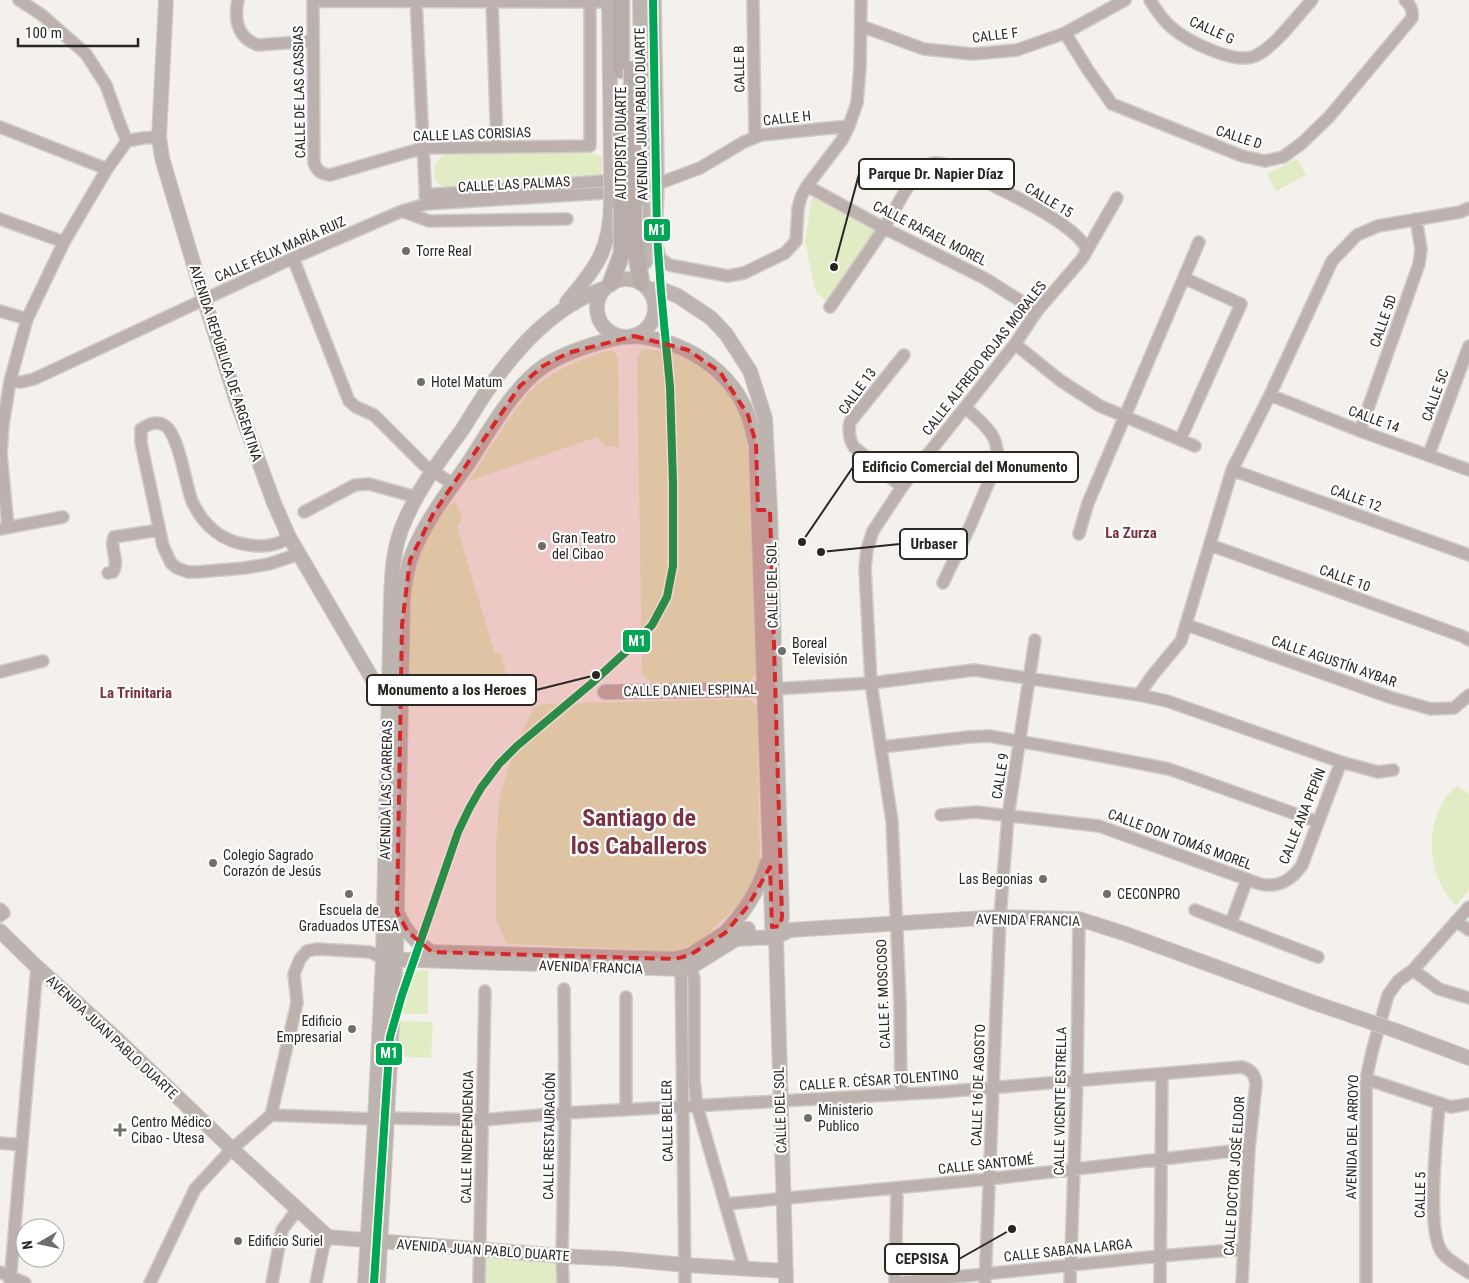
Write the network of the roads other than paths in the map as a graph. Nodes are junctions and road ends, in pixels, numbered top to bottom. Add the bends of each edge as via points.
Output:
1 (19, 0) edge
2 (166, 0) edge
3 (238, 0) edge
4 (313, 0) edge
5 (416, 0) edge
6 (613, 0) edge
7 (631, 0) edge
8 (640, 0) edge
9 (655, 0) edge
10 (753, 0) edge
11 (861, 0) edge
12 (1125, 0) edge
13 (1150, 0) edge
14 (1312, 0) edge
15 (1405, 0) edge
16 (492, 1) edge
17 (590, 1) edge
18 (861, 26) junction
19 (1065, 33) junction
20 (312, 41) junction
21 (849, 126) junction
22 (0, 127) edge
23 (159, 137) junction
24 (755, 137) junction
25 (127, 141) junction
26 (497, 146) junction
27 (422, 148) junction
28 (107, 169) junction
29 (330, 175) joint
30 (650, 181) junction
31 (807, 186) junction
32 (606, 192) junction
33 (1117, 198) dead end
34 (426, 200) junction
35 (1469, 208) edge
36 (402, 211) junction
37 (0, 219) edge
38 (567, 219) dead end
39 (1416, 219) junction
40 (884, 228) junction
41 (621, 239) junction
42 (64, 242) junction
43 (1200, 242) dead end
44 (1087, 249) junction
45 (294, 258) junction
46 (1184, 278) junction
47 (608, 286) junction
48 (646, 286) junction
49 (204, 300) junction
50 (830, 307) dead end
51 (0, 311) edge
52 (560, 311) junction
53 (1037, 311) junction
54 (27, 319) junction
55 (628, 337) junction
56 (1015, 344) junction
57 (1469, 346) edge
58 (904, 354) dead end
59 (10, 382) junction
60 (1270, 396) junction
61 (966, 408) junction
62 (1125, 416) junction
63 (1360, 431) junction
64 (1180, 440) junction
65 (1195, 446) dead end
66 (1429, 454) junction
67 (1232, 470) junction
68 (1469, 470) edge
69 (432, 471) junction
70 (454, 484) junction
71 (902, 486) junction
72 (416, 497) junction
73 (764, 510) junction
74 (304, 512) dead end
75 (63, 517) dead end
76 (4, 528) edge
77 (159, 530) junction
78 (1079, 534) dead end
79 (289, 537) junction
80 (1210, 545) junction
81 (299, 554) junction
82 (1469, 555) edge
83 (108, 573) dead end
84 (943, 583) dead end
85 (1187, 625) junction
86 (1035, 640) dead end
87 (1469, 640) edge
88 (43, 661) dead end
89 (0, 672) edge
90 (1029, 678) junction
91 (871, 683) junction
92 (769, 689) junction
93 (605, 692) dead end
94 (517, 694) dead end
95 (1139, 695) junction
96 (394, 696) junction
97 (1469, 696) edge
98 (1020, 742) junction
99 (882, 747) junction
100 (1341, 762) junction
101 (1393, 770) dead end
102 (941, 815) dead end
103 (1008, 816) junction
104 (1318, 822) junction
105 (770, 853) junction
106 (1247, 879) junction
107 (1260, 884) joint
108 (1469, 906) edge
109 (0, 909) edge
110 (1195, 910) dead end
111 (397, 912) junction
112 (0, 916) edge
113 (1000, 917) junction
114 (1079, 920) junction
115 (1456, 921) junction
116 (896, 923) junction
117 (1231, 923) junction
118 (780, 930) junction
119 (1469, 930) edge
120 (0, 931) edge
121 (724, 933) junction
122 (432, 952) junction
123 (389, 956) junction
124 (1318, 957) dead end
125 (685, 963) junction
126 (37, 968) junction
127 (1414, 970) junction
128 (564, 989) dead end
129 (486, 991) dead end
130 (626, 997) dead end
131 (1469, 998) edge
132 (1469, 1058) edge
133 (1252, 1072) joint
134 (1162, 1074) junction
135 (1366, 1079) junction
136 (1077, 1080) junction
137 (993, 1087) junction
138 (901, 1094) junction
139 (780, 1101) junction
140 (1439, 1104) junction
141 (1469, 1104) edge
142 (682, 1106) junction
143 (697, 1106) junction
144 (626, 1110) junction
145 (565, 1113) junction
146 (271, 1115) junction
147 (381, 1119) junction
148 (482, 1120) junction
149 (0, 1142) edge
150 (22, 1145) junction
151 (232, 1149) junction
152 (1249, 1149) junction
153 (1161, 1159) junction
154 (1074, 1168) junction
155 (989, 1179) junction
156 (897, 1188) junction
157 (783, 1199) junction
158 (726, 1204) junction
159 (297, 1210) junction
160 (328, 1237) junction
161 (374, 1241) junction
162 (479, 1249) junction
163 (1244, 1249) junction
164 (562, 1256) junction
165 (1160, 1256) junction
166 (685, 1265) junction
167 (1070, 1265) junction
168 (744, 1269) junction
169 (1469, 1273) edge
170 (6, 1277) edge
171 (786, 1277) edge
172 (985, 1279) edge
173 (25, 1283) edge
174 (150, 1283) edge
175 (272, 1283) edge
176 (316, 1283) edge
177 (365, 1283) edge
178 (378, 1283) edge
179 (479, 1283) edge
180 (563, 1283) edge
181 (685, 1283) edge
182 (895, 1283) edge
183 (1070, 1283) edge
184 (1160, 1283) edge
185 (1242, 1283) edge
186 (1366, 1283) edge

1 - 25 street via 42,15 86,54 106,84
2 - 23 main road, AVENIDA REPÚBLICA DE ARGENTINA
3 - 20 street via 238,29 254,44
4 - 5 street
4 - 20 street, CALLE DE LAS CASSIAS
5 - 16 street
5 - 27 street
6 - 17 street
6 - 32 main road, bridge via 611,166
6 - 41 highway, AUTOPISTA DUARTE, bridge
7 - 41 highway, AUTOPISTA DUARTE, bridge
8 - 30 main road, AVENIDA JUAN PABLO DUARTE
9 - 30 street
10 - 24 street, CALLE B
11 - 18 street
12 - 19 street, CALLE F
13 - 14 street, CALLE G via 1159,15 1185,37 1206,48 1243,58 1255,56 1268,47
15 - 19 street, CALLE D via 1410,4 1412,18 1328,117 1290,153 1265,161 1242,156 1112,104
16 - 17 street
16 - 26 street
17 - 26 street, CALLE LAS CORISIAS via 590,146
18 - 19 street, CALLE F via 924,49 973,54 1017,50
18 - 21 street via 857,103
20 - 29 street, CALLE DE LAS CASSIAS via 314,163 319,171
21 - 24 street, CALLE H
21 - 31 street
22 - 28 street
23 - 25 street
23 - 49 main road, AVENIDA REPÚBLICA DE ARGENTINA via 168,179
24 - 30 street, CALLE H via 691,172
25 - 28 street
26 - 27 street, CALLE LAS CORISIAS
27 - 29 street, CALLE LAS CORISIAS
27 - 34 street
28 - 42 street
30 - 31 street via 656,242 663,262 728,276 744,274 786,253 796,241 798,208
30 - 48 main road, AVENIDA JUAN PABLO DUARTE via 643,247
31 - 40 street, CALLE RAFAEL MOREL
32 - 34 street, CALLE LAS PALMAS
32 - 41 main road via 611,219
33 - 44 street, CALLE ALFREDO ROJAS MORALES
34 - 36 street, CALLE FÉLIX MARÍA RUIZ
35 - 39 street
36 - 38 street via 430,221
36 - 45 street, CALLE FÉLIX MARÍA RUIZ
37 - 42 street
39 - 60 street via 1378,226 1357,235 1332,261
39 - 63 street, CALLE 5D via 1421,249 1419,264
40 - 44 street, CALLE 15 via 916,175 934,163 944,164 1067,227
40 - 50 street, CALLE 15
40 - 53 street, CALLE RAFAEL MOREL via 984,278
41 - 47 highway, AUTOPISTA DUARTE via 622,253
41 - 48 highway, AUTOPISTA DUARTE
41 - 52 main road via 594,267
42 - 54 street
43 - 46 street
44 - 53 street, CALLE ALFREDO ROJAS MORALES
45 - 49 street, CALLE FÉLIX MARÍA RUIZ
45 - 69 street via 349,401 374,415
46 - 62 street
46 - 64 street via 1241,304
47 - 48 main road via 626,278
47 - 52 main road, AVENIDA LAS CARRERAS
47 - 55 main road via 597,304 600,322 613,334
48 - 55 main road via 654,299 655,315 647,329
48 - 73 main road, CALLE DEL SOL via 678,296 711,318 726,334 750,371 765,418
49 - 59 street, CALLE FÉLIX MARÍA RUIZ via 34,379
49 - 79 main road, AVENIDA REPÚBLICA DE ARGENTINA via 237,402
51 - 54 street
52 - 69 main road, AVENIDA LAS CARRERAS via 507,363
53 - 56 street, CALLE ALFREDO ROJAS MORALES
54 - 59 street
55 - 70 main road, AVENIDA LAS CARRERAS via 568,353 531,376 520,386
55 - 73 main road, CALLE DEL SOL via 666,343 698,355 720,372 737,393 748,415 756,444
56 - 61 street, CALLE ALFREDO ROJAS MORALES
56 - 62 street via 1061,381 1100,406
57 - 66 street, CALLE 5C
58 - 71 street, CALLE 13 via 850,422 849,431 854,448
59 - 76 street via 1,454
60 - 63 street, CALLE 14
60 - 67 street
61 - 71 street, CALLE ALFREDO ROJAS MORALES
61 - 84 street via 989,429 998,457
62 - 64 street
62 - 78 street via 1088,503
63 - 66 street, CALLE 14
64 - 65 street
66 - 68 street, CALLE 14
67 - 80 street
67 - 82 street, CALLE 12
69 - 70 street
69 - 72 main road, AVENIDA LAS CARRERAS
70 - 96 main road, AVENIDA LAS CARRERAS via 418,541 410,560
71 - 91 street, CALLE ALFREDO ROJAS MORALES via 873,531 865,559
72 - 74 street via 369,484 355,485
72 - 96 main road, AVENIDA LAS CARRERAS via 396,546 393,568
73 - 92 main road, CALLE DEL SOL
75 - 76 street
77 - 79 street via 140,437 141,429 155,423 169,429 177,444 192,499 200,514 218,534 228,541 256,546 271,545
77 - 81 street via 171,563 182,571 258,566
77 - 83 street via 114,536 111,542 116,564
79 - 81 main road, AVENIDA REPÚBLICA DE ARGENTINA
80 - 85 street
80 - 87 street, CALLE 10
81 - 96 main road, AVENIDA REPÚBLICA DE ARGENTINA via 380,692
85 - 95 street via 1181,641
85 - 97 street, CALLE AGUSTÍN AYBAR via 1431,709 1454,708
86 - 90 street, CALLE 9
88 - 89 street
90 - 91 street via 974,670
90 - 95 street
90 - 98 street, CALLE 9
91 - 92 street
91 - 99 street, CALLE ALFREDO ROJAS MORALES
92 - 93 main road, CALLE DANIEL ESPINAL
92 - 105 main road, CALLE DEL SOL
92 - 118 main road, CALLE DEL SOL via 782,917
94 - 96 main road
95 - 100 street via 1185,706
96 - 111 main road, AVENIDA LAS CARRERAS
96 - 123 main road, AVENIDA LAS CARRERAS
98 - 99 street via 989,736
98 - 103 street, CALLE 9
98 - 104 street via 1169,769
99 - 116 street, CALLE ALFREDO ROJAS MORALES via 892,821
100 - 101 street via 1378,772
100 - 104 street, CALLE ANA PEPÍN
102 - 103 street, CALLE DON TOMÁS MOREL via 976,812
103 - 106 street, CALLE DON TOMÁS MOREL via 1099,826
103 - 113 street, CALLE 9
104 - 107 street, CALLE ANA PEPÍN via 1296,874 1279,884
105 - 118 main road, CALLE DEL SOL
105 - 121 main road via 754,896
106 - 107 street, CALLE DON TOMÁS MOREL
106 - 117 street
108 - 115 street, AVENIDA DEL ARROYO
109 - 112 street via 4,913
110 - 117 street
111 - 122 main road via 408,932
111 - 123 main road, AVENIDA LAS CARRERAS
113 - 114 main road, AVENIDA FRANCIA
113 - 116 main road, AVENIDA FRANCIA
113 - 137 street, CALLE 16 DE AGOSTO
114 - 132 main road, AVENIDA FRANCIA, bridge
114 - 136 street, CALLE VICENTE ESTRELLA
115 - 119 street
115 - 127 street, AVENIDA DEL ARROYO
116 - 118 main road, AVENIDA FRANCIA
116 - 138 street, CALLE F. MOSCOSO
117 - 124 street
118 - 121 main road, AVENIDA FRANCIA
118 - 125 main road, AVENIDA FRANCIA via 736,939
118 - 139 main road, CALLE DEL SOL
120 - 126 main road, AVENIDA JUAN PABLO DUARTE
121 - 125 main road, AVENIDA FRANCIA
122 - 123 main road, AVENIDA FRANCIA
122 - 125 main road, AVENIDA FRANCIA via 669,959
123 - 125 main road, AVENIDA FRANCIA
123 - 146 street via 317,949 306,951 300,959 294,974 297,1003
123 - 147 main road, AVENIDA LAS CARRERAS
125 - 142 street, CALLE BELLER
125 - 143 street via 694,979
126 - 150 street
126 - 151 main road, AVENIDA JUAN PABLO DUARTE
127 - 131 street via 1438,989
127 - 135 street, AVENIDA DEL ARROYO via 1398,981 1388,994
128 - 145 street, CALLE RESTAURACIÓN
129 - 148 street, CALLE INDEPENDENCIA
130 - 144 street
133 - 134 street, CALLE R. CÉSAR TOLENTINO via 1242,1067
133 - 152 street, CALLE DOCTOR JOSÉ ELDOR via 1256,1084
134 - 136 street, CALLE R. CÉSAR TOLENTINO
134 - 153 street
135 - 140 street
135 - 186 street, AVENIDA DEL ARROYO
136 - 137 street, CALLE R. CÉSAR TOLENTINO
136 - 154 street, CALLE VICENTE ESTRELLA
137 - 138 street, CALLE R. CÉSAR TOLENTINO
137 - 155 street, CALLE 16 DE AGOSTO
138 - 139 street, CALLE R. CÉSAR TOLENTINO
139 - 143 street, CALLE R. CÉSAR TOLENTINO
139 - 157 main road, CALLE DEL SOL
140 - 141 street via 1451,1107
140 - 169 street, CALLE 5 via 1434,1188 1436,1238 1446,1257
142 - 143 street, CALLE R. CÉSAR TOLENTINO
142 - 144 street, CALLE R. CÉSAR TOLENTINO
142 - 166 street, CALLE BELLER
143 - 158 street
144 - 145 street, CALLE R. CÉSAR TOLENTINO
145 - 148 street, CALLE R. CÉSAR TOLENTINO
145 - 164 street, CALLE RESTAURACIÓN
146 - 147 street, CALLE R. CÉSAR TOLENTINO
146 - 151 street
147 - 148 street, CALLE R. CÉSAR TOLENTINO
147 - 161 main road, AVENIDA LAS CARRERAS
148 - 162 street, CALLE INDEPENDENCIA
149 - 150 street
150 - 170 street
151 - 159 main road, AVENIDA JUAN PABLO DUARTE
151 - 174 street via 195,1189
152 - 153 street, CALLE SANTOMÉ
152 - 163 street, CALLE DOCTOR JOSÉ ELDOR
153 - 154 street, CALLE SANTOMÉ
153 - 165 street
154 - 155 street, CALLE SANTOMÉ
154 - 167 street, CALLE VICENTE ESTRELLA
155 - 156 street, CALLE SANTOMÉ
155 - 172 street, CALLE 16 DE AGOSTO
156 - 157 street, CALLE SANTOMÉ
156 - 182 street
157 - 158 street, CALLE SANTOMÉ
157 - 171 main road, CALLE DEL SOL
158 - 168 street
159 - 160 main road, AVENIDA JUAN PABLO DUARTE
159 - 175 street via 282,1230
160 - 161 main road, AVENIDA JUAN PABLO DUARTE
160 - 176 street
161 - 162 main road, AVENIDA JUAN PABLO DUARTE
161 - 177 main road, AVENIDA LAS CARRERAS
161 - 178 main road, AVENIDA LAS CARRERAS
162 - 164 main road, AVENIDA JUAN PABLO DUARTE
162 - 179 street, CALLE INDEPENDENCIA
163 - 165 street, CALLE SABANA LARGA
163 - 185 street, CALLE DOCTOR JOSÉ ELDOR
164 - 166 main road, AVENIDA JUAN PABLO DUARTE
164 - 180 street, CALLE RESTAURACIÓN
165 - 167 street, CALLE SABANA LARGA
165 - 184 street
166 - 168 main road, AVENIDA JUAN PABLO DUARTE
166 - 181 street, CALLE BELLER
167 - 172 street, CALLE SABANA LARGA
167 - 183 street, CALLE VICENTE ESTRELLA
168 - 171 main road, AVENIDA JUAN PABLO DUARTE
170 - 173 street
172 - 182 street, CALLE SABANA LARGA

